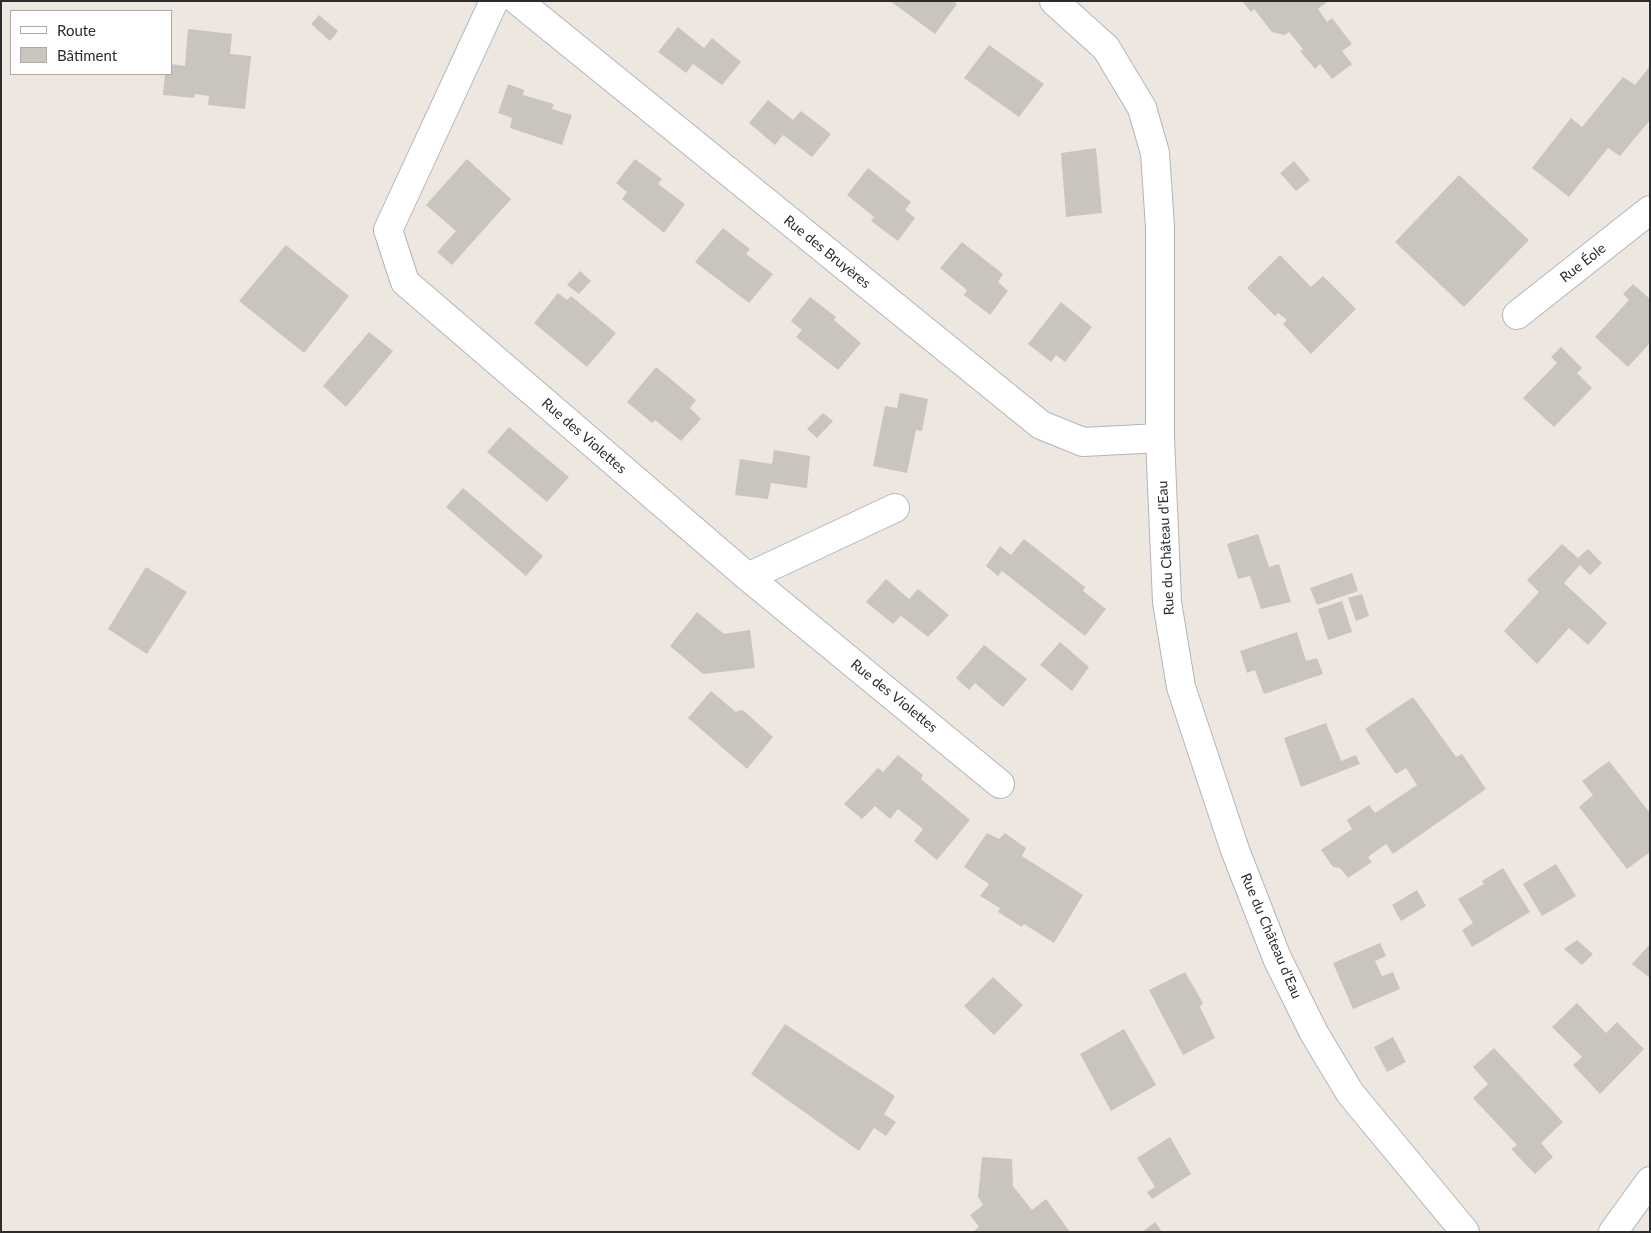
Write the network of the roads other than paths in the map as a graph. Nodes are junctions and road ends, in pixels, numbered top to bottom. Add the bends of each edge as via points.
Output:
1 (494, 1) edge
2 (518, 1) edge
3 (1054, 1) edge
4 (1650, 210) edge
5 (1517, 315) dead end
6 (1160, 438) junction
7 (895, 508) dead end
8 (748, 577) junction
9 (1000, 784) dead end
10 (1650, 1181) edge
11 (1465, 1232) edge
12 (1613, 1232) edge

1 - 8 street, Rue des Violettes via 388,230 405,282
2 - 6 street, Rue des Bruyères via 1041,425 1083,442
3 - 6 street, Rue du Château d'Eau via 1106,48 1142,108 1155,153 1160,227
4 - 5 street, Rue Éole
6 - 11 street, Rue du Château d'Eau via 1167,602 1181,687 1238,859 1277,958 1314,1033 1350,1093
7 - 8 street
8 - 9 street, Rue des Violettes
10 - 12 street

